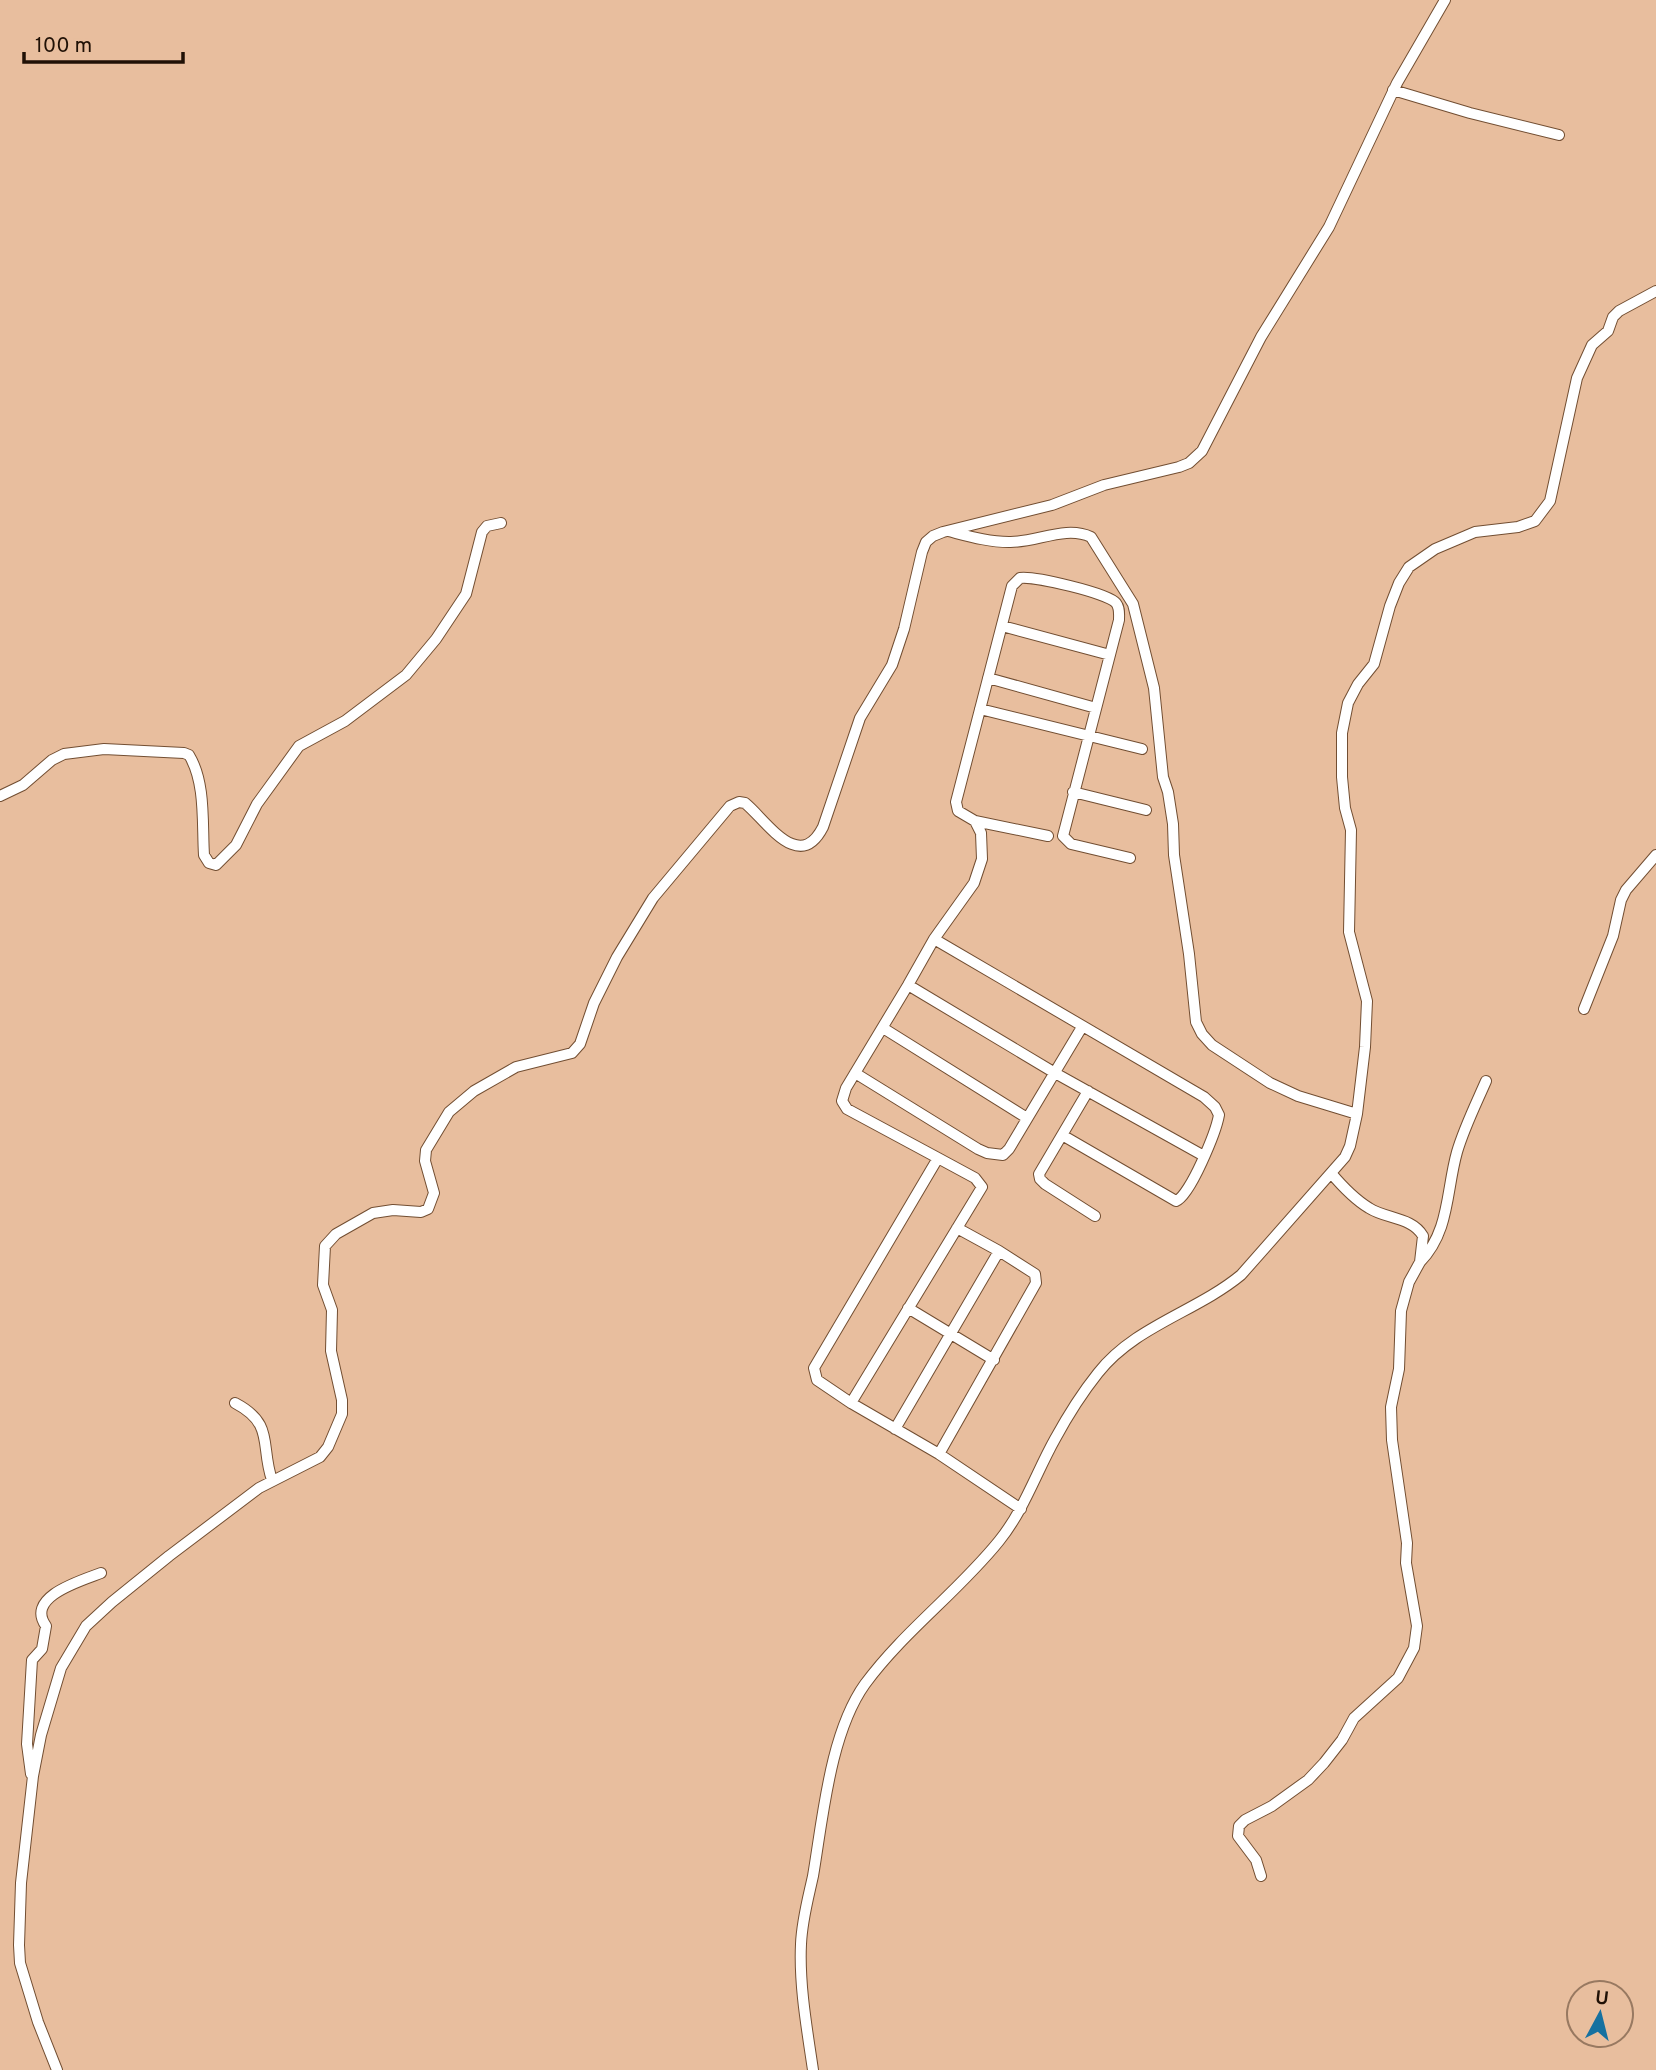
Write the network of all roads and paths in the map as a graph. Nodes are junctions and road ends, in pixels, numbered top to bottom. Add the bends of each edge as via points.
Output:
1 (1445, 0) edge
2 (1394, 90) junction
3 (1559, 135) dead end
4 (1656, 291) edge
5 (501, 523) dead end
6 (948, 531) junction
7 (1002, 626) junction
8 (1110, 655) junction
9 (988, 678) junction
10 (1096, 708) junction
11 (980, 709) junction
12 (1088, 736) junction
13 (1142, 749) dead end
14 (1073, 792) junction
15 (0, 796) edge
16 (1146, 810) dead end
17 (975, 821) junction
18 (1048, 836) dead end
19 (1656, 855) edge
20 (1130, 858) dead end
21 (934, 939) junction
22 (908, 985) junction
23 (1584, 1009) dead end
24 (1082, 1027) junction
25 (883, 1028) junction
26 (855, 1073) junction
27 (1055, 1073) junction
28 (1486, 1081) dead end
29 (1088, 1091) junction
30 (1357, 1114) junction
31 (1027, 1118) junction
32 (1062, 1135) junction
33 (1204, 1156) junction
34 (938, 1158) junction
35 (1331, 1174) junction
36 (1095, 1216) dead end
37 (957, 1228) junction
38 (999, 1251) junction
39 (1420, 1262) junction
40 (908, 1308) junction
41 (951, 1334) junction
42 (994, 1360) junction
43 (235, 1403) dead end
44 (851, 1403) junction
45 (895, 1429) junction
46 (939, 1454) junction
47 (272, 1480) junction
48 (1021, 1509) junction
49 (101, 1573) dead end
50 (33, 1776) junction
51 (1261, 1877) dead end
52 (57, 2070) edge
53 (813, 2070) edge

1 - 2 street
2 - 3 street
2 - 6 street via 1329,227 1261,337 1208,444 1196,458 1052,505
4 - 30 street via 1619,310 1608,331 1592,345 1577,379 1544,512 1518,527 1475,532 1455,540 1409,566 1390,606 1374,664 1348,703 1342,733 1342,777 1351,830 1349,932 1367,1001
5 - 15 street via 486,526 482,532 466,594 406,675 345,721 299,746 257,804 236,845 216,865 204,855 196,769 190,755 184,753 104,749 64,754
6 - 30 street via 1011,542 1066,533 1091,537 1133,604 1154,688 1196,1022 1212,1045 1270,1083
6 - 47 street via 926,542 892,665 860,718 816,839 794,845 745,803 730,806 653,898 617,957 572,1053 516,1067 449,1112 426,1150 434,1193 428,1209 373,1213 327,1242 323,1285 332,1310 331,1351 342,1414 320,1457
7 - 8 street
7 - 8 street via 1015,581 1042,579 1115,601 1119,620
7 - 9 street
8 - 10 street
9 - 10 street
9 - 11 street
10 - 12 street
11 - 12 street
11 - 17 street via 956,802 958,811
12 - 13 street
12 - 14 street
14 - 16 street
14 - 20 street via 1064,839
17 - 18 street
17 - 21 street via 983,844 977,875
19 - 23 street via 1621,900 1609,949
21 - 22 street
21 - 24 street
22 - 25 street
22 - 27 street
24 - 27 street
24 - 33 street via 1216,1107 1218,1120
25 - 26 street
25 - 31 street
26 - 31 street via 987,1153 1003,1155
26 - 34 street via 842,1105
27 - 29 street
27 - 31 street
28 - 39 street via 1458,1151 1440,1232
29 - 32 street
29 - 33 street
30 - 35 street via 1350,1146
32 - 33 street via 1176,1201 1186,1195
32 - 36 street via 1042,1166 1040,1179
34 - 37 street via 975,1178 982,1187
34 - 44 street via 814,1368 817,1380
35 - 39 street via 1370,1208 1419,1230 1423,1236
35 - 48 street via 1241,1275 1141,1334 1098,1372 1054,1440
37 - 38 street
37 - 40 street
38 - 41 street
38 - 42 street via 1037,1279
39 - 51 street via 1401,1311 1399,1369 1391,1407 1417,1626 1414,1648 1398,1678 1354,1718 1308,1780 1239,1826 1238,1836 1256,1860
40 - 41 street
40 - 44 street
41 - 42 street
41 - 45 street
42 - 46 street
43 - 47 street via 251,1413 264,1430
44 - 45 street
45 - 46 street
46 - 48 street
47 - 50 street via 169,1556 86,1626 61,1668
48 - 53 street via 978,1566 888,1655 851,1706 841,1733 803,1921 801,1956
49 - 50 street via 54,1593 41,1610 46,1626 42,1649 32,1660 27,1744
50 - 52 street via 21,1883 20,1963

